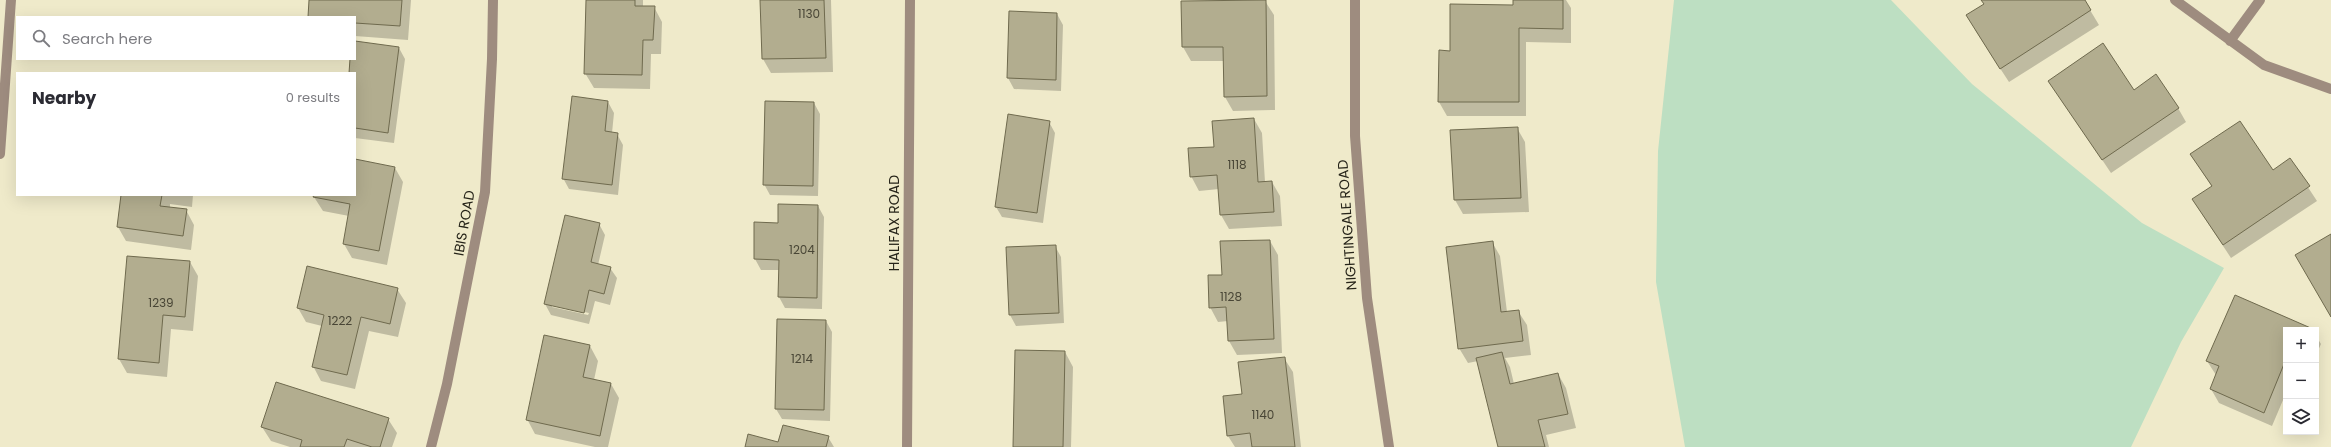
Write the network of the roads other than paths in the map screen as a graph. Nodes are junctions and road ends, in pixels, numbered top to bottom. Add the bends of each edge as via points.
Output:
1 (11, 0) edge
2 (492, 0) edge
3 (910, 0) edge
4 (1355, 0) edge
5 (2176, 0) edge
6 (2260, 0) edge
7 (2230, 41) junction
8 (2331, 89) edge
9 (0, 154) edge
10 (431, 447) edge
11 (907, 447) edge
12 (1389, 447) edge

1 - 9 street
2 - 10 street, IBIS ROAD via 492,58 485,192 447,384
3 - 11 street, HALIFAX ROAD
4 - 12 street, NIGHTINGALE ROAD via 1355,136 1366,290
5 - 7 street
6 - 7 street
7 - 8 street via 2264,64

